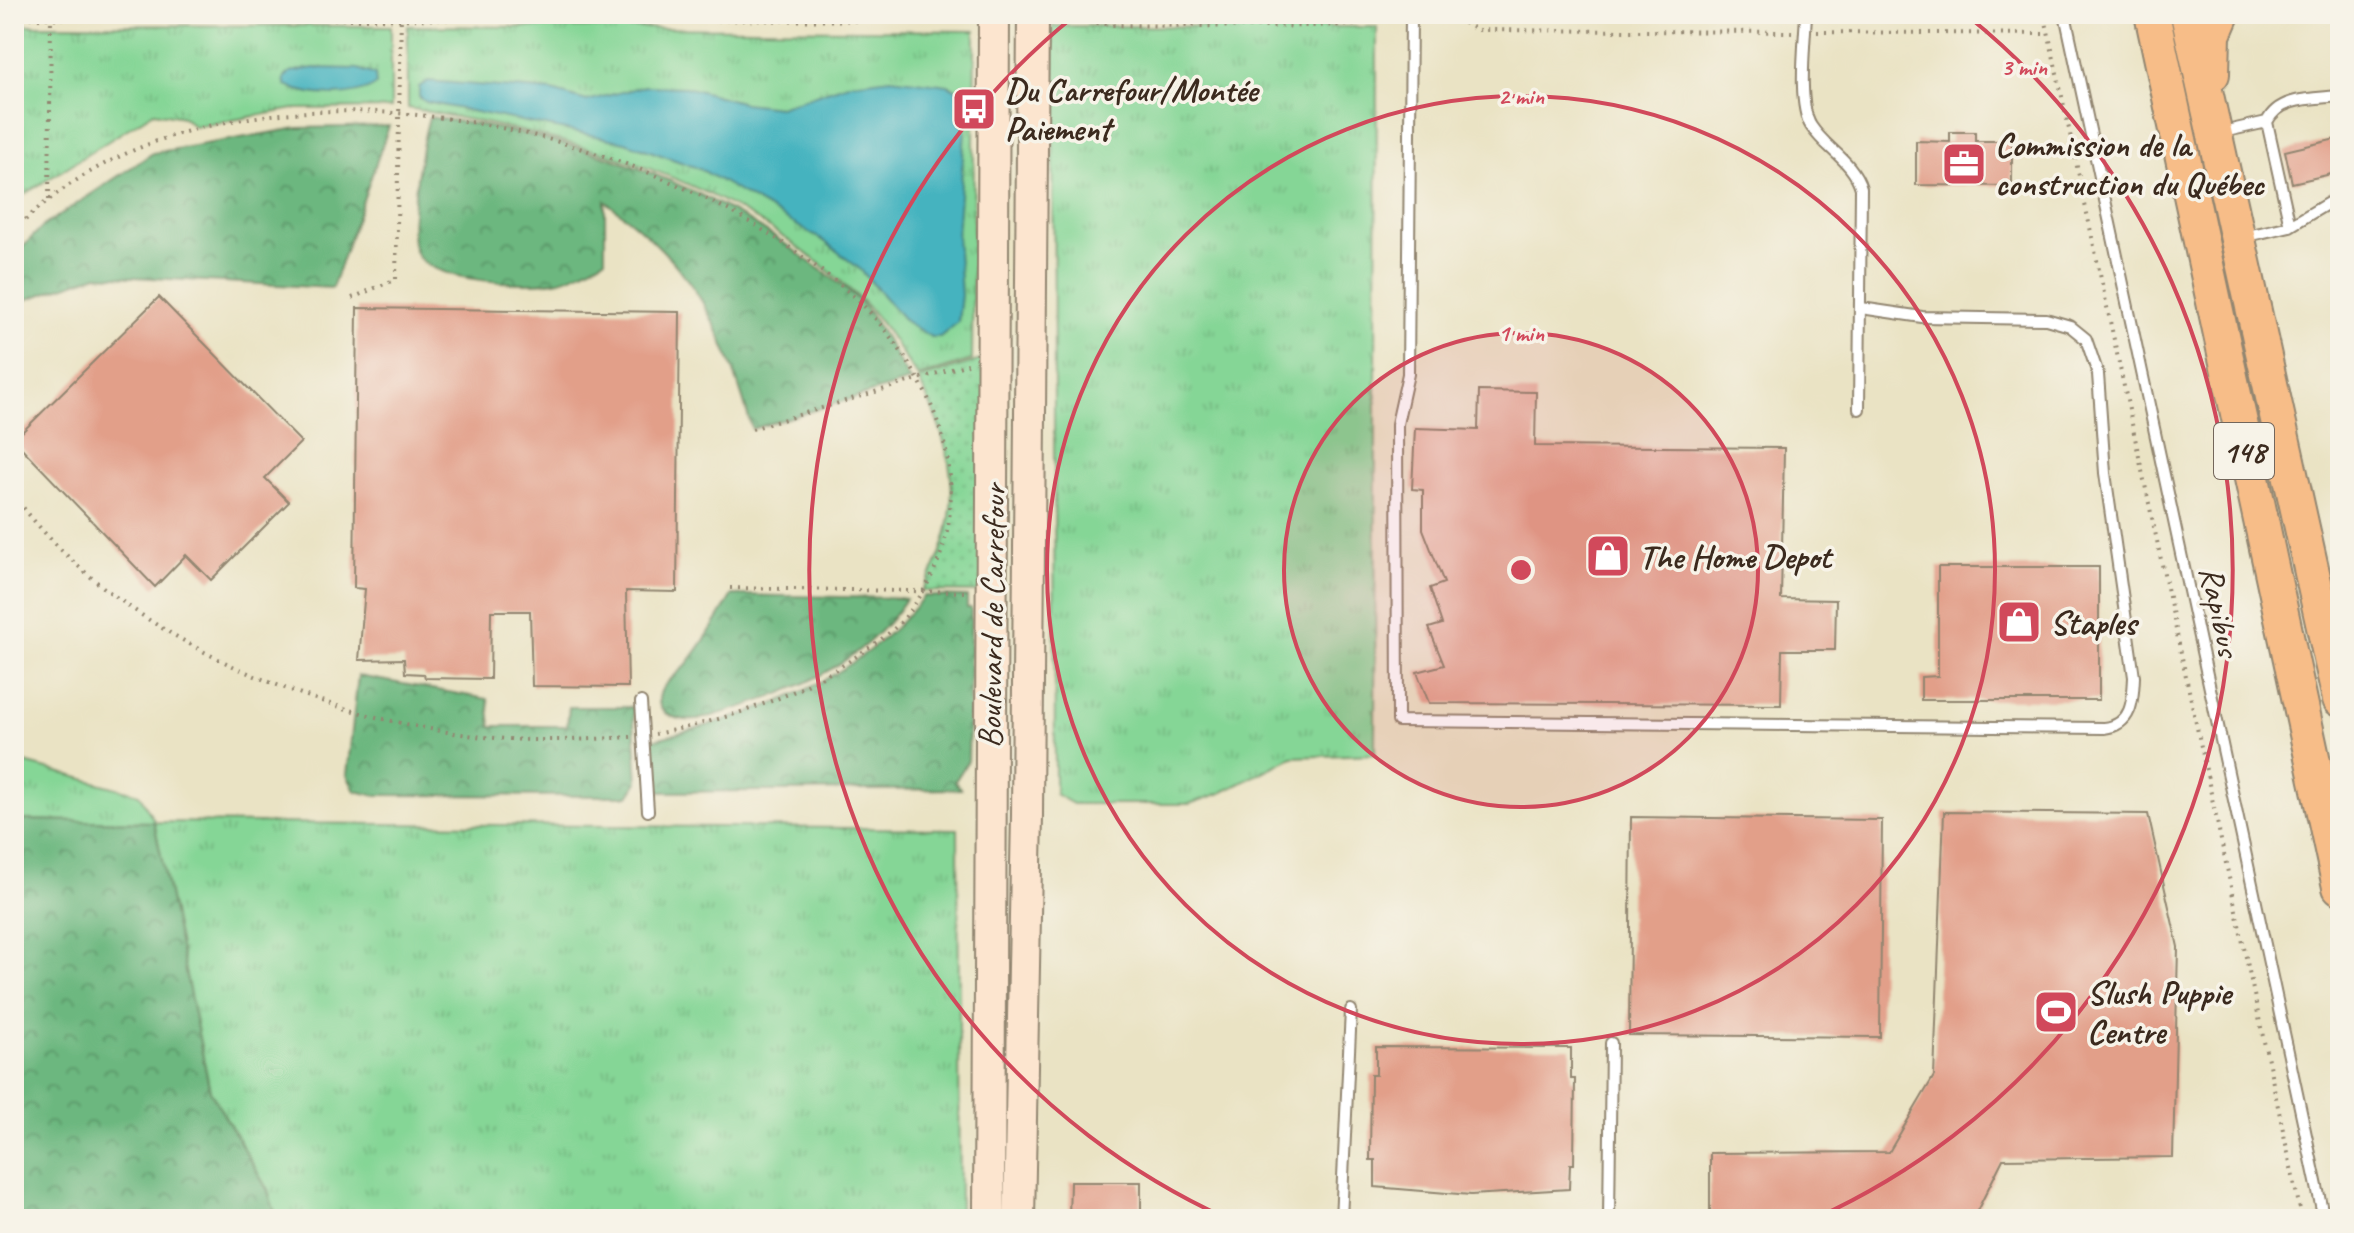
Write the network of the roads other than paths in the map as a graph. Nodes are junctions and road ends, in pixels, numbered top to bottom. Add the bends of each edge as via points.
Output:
1 (1411, 14) edge
2 (1806, 14) edge
3 (2065, 14) edge
4 (2152, 14) edge
5 (2188, 14) edge
6 (2222, 14) edge
7 (1044, 16) edge
8 (986, 18) edge
9 (2340, 96) edge
10 (2267, 122) junction
11 (2217, 142) junction
12 (2340, 196) edge
13 (2290, 226) junction
14 (2237, 238) junction
15 (1861, 308) junction
16 (1859, 409) dead end
17 (2332, 629) edge
18 (2340, 699) edge
19 (641, 702) dead end
20 (648, 811) dead end
21 (2340, 887) edge
22 (1351, 1010) dead end
23 (1611, 1043) dead end
24 (989, 1219) edge
25 (1019, 1219) edge
26 (1341, 1219) edge
27 (1609, 1219) edge
28 (2324, 1219) edge

1 - 15 lane via 1408,374 1397,424 1398,721 2104,728 2124,721 2131,709 2134,677 2105,473 2098,374 2086,339 2070,326 2046,319 1922,317
2 - 15 lane via 1805,112 1858,175 1861,188
3 - 28 lane, Rapibus
4 - 21 main road, 148
5 - 11 main road, 148
6 - 11 main road via 2211,54
7 - 25 street, Boulevard de Carrefour
8 - 24 street, Boulevard de Carrefour via 994,356
9 - 10 lane via 2282,104
10 - 11 lane
10 - 13 lane
11 - 14 main road, 148
12 - 13 lane
13 - 14 lane
14 - 17 main road, 148
15 - 16 lane
17 - 18 main road, 148
19 - 20 lane
22 - 26 lane
23 - 27 lane

